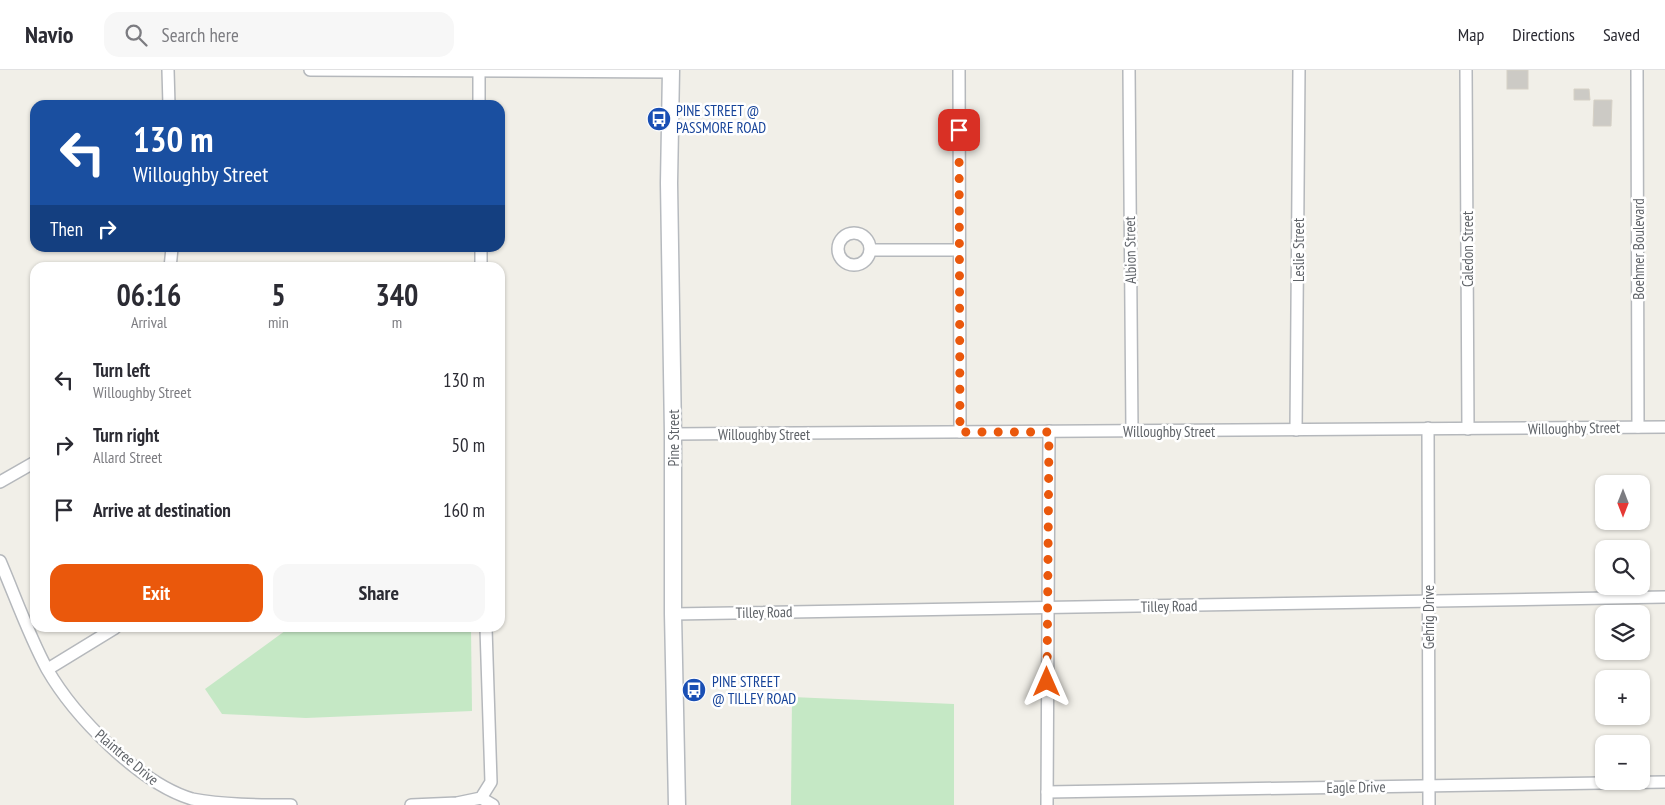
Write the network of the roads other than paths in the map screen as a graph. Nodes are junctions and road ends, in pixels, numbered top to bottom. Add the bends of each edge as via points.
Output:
1 (168, 70) edge
2 (310, 70) edge
3 (958, 70) edge
4 (1129, 70) edge
5 (1299, 70) edge
6 (1466, 70) edge
7 (1637, 70) edge
8 (479, 71) edge
9 (670, 71) edge
10 (169, 100) edge
11 (479, 100) edge
12 (871, 250) dead end
13 (959, 250) junction
14 (1638, 427) junction
15 (1665, 427) edge
16 (1428, 428) junction
17 (1468, 429) junction
18 (1296, 430) junction
19 (1132, 431) junction
20 (960, 432) junction
21 (1049, 432) junction
22 (673, 434) junction
23 (30, 465) edge
24 (0, 482) edge
25 (0, 561) edge
26 (1665, 597) edge
27 (1428, 602) junction
28 (1048, 608) junction
29 (673, 614) junction
30 (30, 628) edge
31 (32, 632) edge
32 (108, 632) edge
33 (486, 632) edge
34 (48, 669) junction
35 (1665, 782) edge
36 (1429, 786) junction
37 (1047, 792) junction
38 (481, 798) junction
39 (291, 805) edge
40 (412, 805) edge
41 (493, 805) edge
42 (678, 805) edge
43 (1047, 805) edge
44 (1429, 805) edge

1 - 10 street
2 - 8 street
3 - 13 street
4 - 19 street, Albion Street
5 - 18 street, Leslie Street
6 - 17 street, Caledon Street
7 - 14 street, Boehmer Boulevard
8 - 9 street
8 - 11 street
9 - 22 street, Pine Street
12 - 13 street
13 - 20 street
14 - 15 street, Willoughby Street
14 - 17 street, Willoughby Street
16 - 17 street, Willoughby Street
16 - 18 street, Willoughby Street
16 - 27 street, Gehrig Drive
18 - 19 street, Willoughby Street
19 - 21 street, Willoughby Street
20 - 21 street, Willoughby Street
20 - 22 street, Willoughby Street
21 - 28 street
22 - 29 street, Pine Street
23 - 24 street
25 - 30 street, Plaintree Drive
26 - 27 street, Tilley Road
27 - 28 street, Tilley Road
27 - 36 street, Gehrig Drive
28 - 29 street, Tilley Road
28 - 37 street
29 - 42 street, Pine Street
31 - 34 street, Plaintree Drive
32 - 34 street
33 - 38 street via 491,782
34 - 39 street, Plaintree Drive via 97,734 158,785 193,799 230,804
35 - 36 street, Eagle Drive
36 - 37 street, Eagle Drive
36 - 44 street, Gehrig Drive
37 - 43 street
38 - 40 street via 457,803
38 - 41 street

